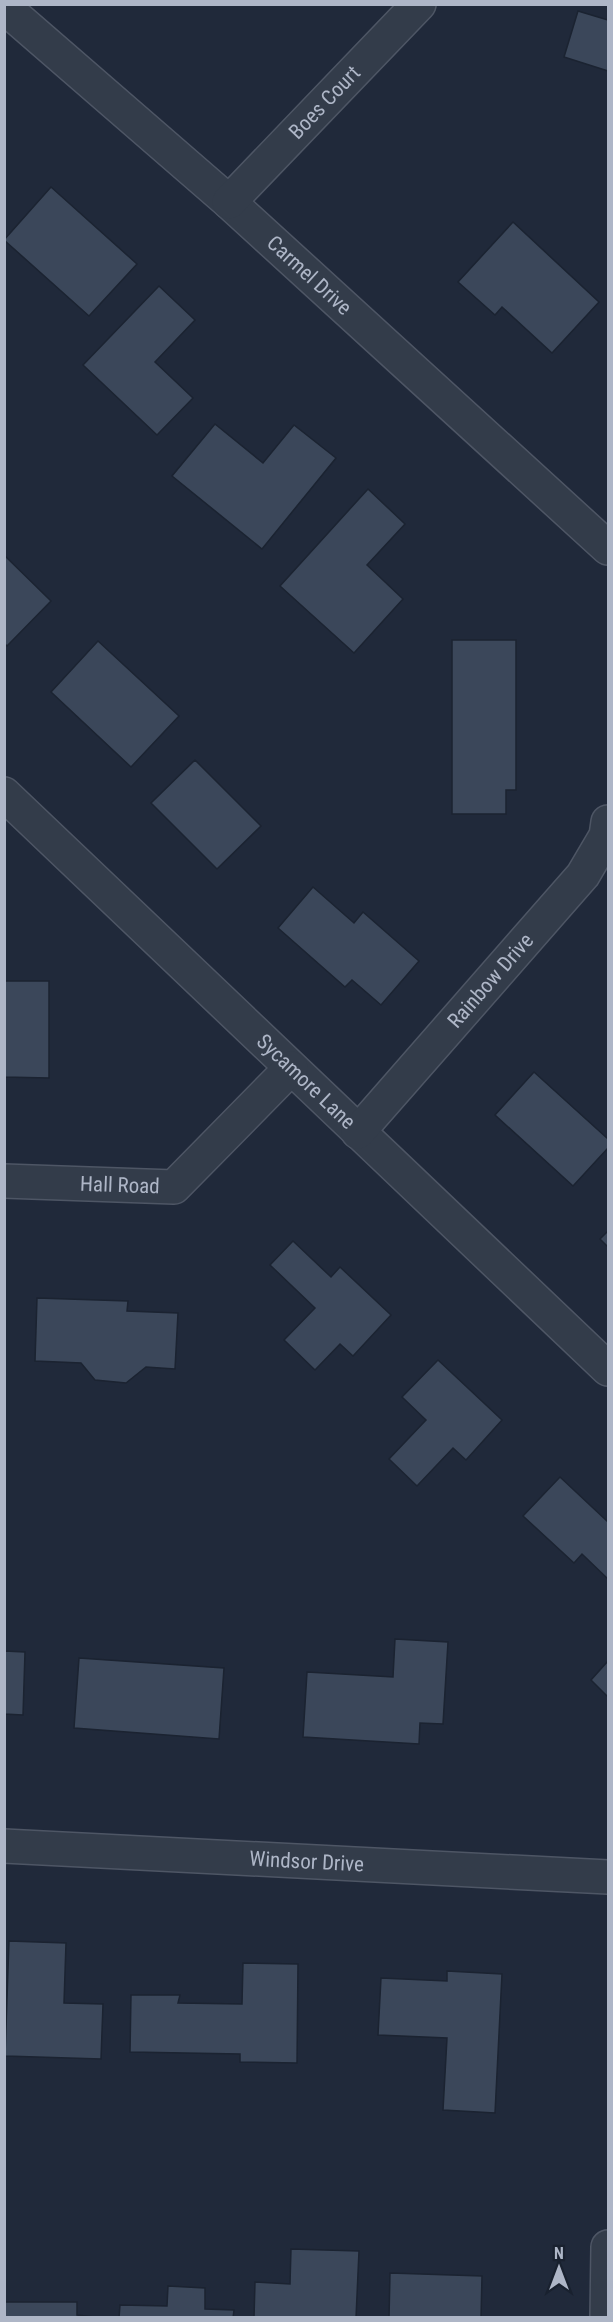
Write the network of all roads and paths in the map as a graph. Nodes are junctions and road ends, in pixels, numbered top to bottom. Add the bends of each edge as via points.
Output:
1 (419, 4) edge
2 (4, 10) edge
3 (229, 202) junction
4 (609, 548) edge
5 (4, 794) edge
6 (609, 822) edge
7 (291, 1068) junction
8 (358, 1132) junction
9 (4, 1181) edge
10 (609, 1369) edge
11 (4, 1846) edge
12 (609, 1877) edge
13 (609, 2247) edge
14 (607, 2318) edge

1 - 3 street, Boes Court
2 - 3 street, Carmel Drive
3 - 4 street, Carmel Drive
5 - 7 street, Sycamore Lane
6 - 8 street, Rainbow Drive via 606,836 584,874
7 - 8 street, Sycamore Lane
7 - 9 street, Hall Road via 174,1187
8 - 10 street, Sycamore Lane
11 - 12 street, Windsor Drive
13 - 14 street

